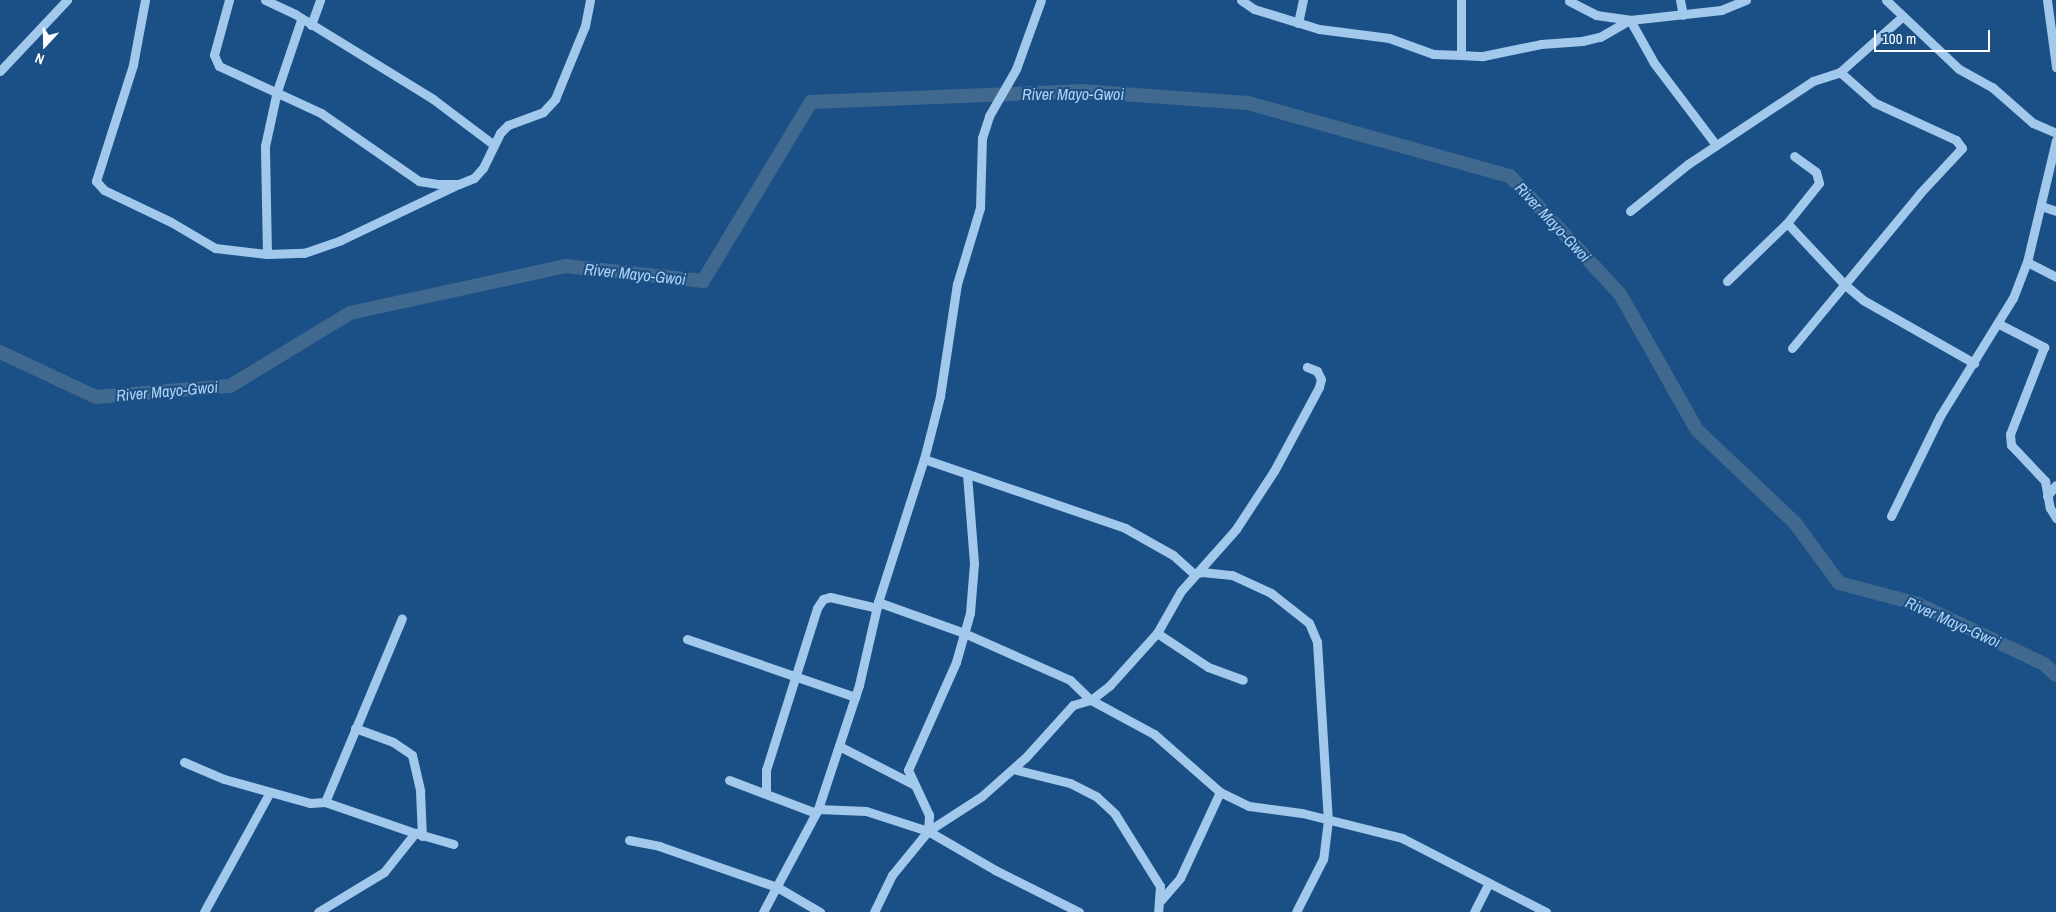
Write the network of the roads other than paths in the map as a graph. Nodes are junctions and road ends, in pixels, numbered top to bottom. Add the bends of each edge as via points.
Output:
1 (67, 0) edge
2 (145, 0) edge
3 (229, 0) edge
4 (265, 0) edge
5 (320, 0) edge
6 (590, 0) edge
7 (1041, 0) edge
8 (1241, 0) edge
9 (1303, 0) edge
10 (1461, 0) edge
11 (1680, 0) edge
12 (1718, 0) edge
13 (1746, 0) edge
14 (1886, 0) edge
15 (2047, 0) edge
16 (1569, 1) dead end
17 (1721, 10) junction
18 (1683, 15) junction
19 (1903, 16) junction
20 (302, 20) junction
21 (1630, 20) junction
22 (1298, 23) junction
23 (311, 25) junction
24 (1461, 55) junction
25 (2056, 67) edge
26 (0, 70) edge
27 (1840, 72) junction
28 (277, 91) junction
29 (2056, 133) edge
30 (2056, 140) edge
31 (494, 145) junction
32 (1716, 146) junction
33 (1794, 156) dead end
34 (459, 184) junction
35 (2041, 206) junction
36 (1630, 211) dead end
37 (2056, 211) edge
38 (1787, 223) junction
39 (267, 254) junction
40 (2027, 262) junction
41 (2056, 278) edge
42 (1727, 281) dead end
43 (1844, 284) junction
44 (1999, 324) junction
45 (1792, 348) dead end
46 (1974, 363) junction
47 (1307, 367) dead end
48 (924, 459) junction
49 (967, 474) junction
50 (2056, 485) edge
51 (2047, 496) junction
52 (1891, 516) dead end
53 (2056, 518) edge
54 (1194, 574) junction
55 (877, 605) junction
56 (402, 618) dead end
57 (964, 633) junction
58 (1157, 633) junction
59 (687, 639) dead end
60 (796, 676) junction
61 (1243, 680) dead end
62 (855, 697) junction
63 (1091, 700) junction
64 (355, 728) junction
65 (839, 746) junction
66 (184, 762) dead end
67 (1013, 769) junction
68 (729, 780) dead end
69 (913, 784) junction
70 (270, 792) junction
71 (766, 792) junction
72 (1220, 792) junction
73 (325, 802) junction
74 (817, 811) junction
75 (1328, 820) junction
76 (928, 831) junction
77 (419, 834) junction
78 (629, 840) dead end
79 (453, 844) dead end
80 (1488, 885) junction
81 (777, 887) junction
82 (1161, 900) junction
83 (204, 912) edge
84 (318, 912) edge
85 (763, 912) edge
86 (820, 912) edge
87 (874, 912) edge
88 (1079, 912) edge
89 (1158, 912) edge
90 (1296, 912) edge
91 (1474, 912) edge
92 (1546, 912) edge

1 - 26 street
2 - 39 street via 133,65 98,174 98,186 215,248
3 - 28 street via 214,55 216,62
4 - 20 street
5 - 23 street
6 - 31 street via 585,26 555,99 543,112 508,125
7 - 48 street via 1016,69 989,116 982,138 980,208 957,284 945,369
8 - 22 street via 1246,6
9 - 22 street
10 - 24 street
11 - 18 street
12 - 17 street
13 - 17 street
14 - 19 street
15 - 25 street
16 - 21 street via 1596,15
17 - 18 street
18 - 21 street
19 - 27 street
19 - 29 street via 1959,69 1992,87 2033,123
20 - 23 street
20 - 28 street
21 - 24 street via 1600,37 1582,41 1541,44 1483,56
21 - 32 street via 1654,63
22 - 24 street via 1339,33 1389,38 1433,54
23 - 31 street via 433,100
27 - 32 street via 1813,81
27 - 43 street via 1875,104 1956,140 1962,148
28 - 34 street via 335,121 419,181
28 - 39 street via 265,146
30 - 35 street
31 - 34 street via 483,168 474,178
32 - 36 street
33 - 38 street via 1816,172 1819,183
34 - 39 street via 341,240 304,253
35 - 37 street
35 - 40 street
38 - 42 street
38 - 43 street
40 - 41 street
40 - 44 street
43 - 45 street
43 - 46 street via 1890,317
44 - 46 street
44 - 51 street via 2044,347 2010,434 2011,445 2045,481
46 - 52 street via 1940,416
47 - 54 street via 1317,371 1321,379 1315,397 1236,529
48 - 49 street
48 - 55 street
49 - 54 street via 1125,528 1173,555
49 - 57 street via 974,563 970,613
50 - 51 street
51 - 53 street
54 - 58 street
54 - 75 street via 1232,575 1271,593 1309,623 1317,642 1320,664 1320,721
55 - 57 street
55 - 60 street via 839,598 824,599 817,608
55 - 62 street
56 - 64 street
57 - 63 street via 1070,680
57 - 69 street via 956,662 911,758 908,770
58 - 61 street via 1208,667
58 - 63 street via 1110,685
59 - 60 street
60 - 62 street
60 - 71 street via 766,770
62 - 65 street
63 - 67 street via 1073,705
63 - 72 street via 1154,734
64 - 73 street
64 - 77 street via 392,742 412,755 420,791
65 - 69 street
65 - 74 street
66 - 70 street via 224,779
67 - 76 street via 960,813
67 - 82 street via 1070,783 1097,796 1115,814 1154,875
68 - 71 street
69 - 76 street via 929,815
70 - 73 street via 310,803
70 - 83 street
71 - 74 street
72 - 75 street via 1248,806
72 - 82 street via 1180,878
73 - 77 street
74 - 76 street via 866,811
74 - 81 street
75 - 80 street via 1402,838
75 - 90 street via 1322,859
76 - 87 street via 892,875
76 - 88 street via 995,870
77 - 79 street
77 - 84 street via 384,872
78 - 81 street via 659,846
80 - 91 street
80 - 92 street via 1513,893
81 - 85 street
81 - 86 street
82 - 89 street

